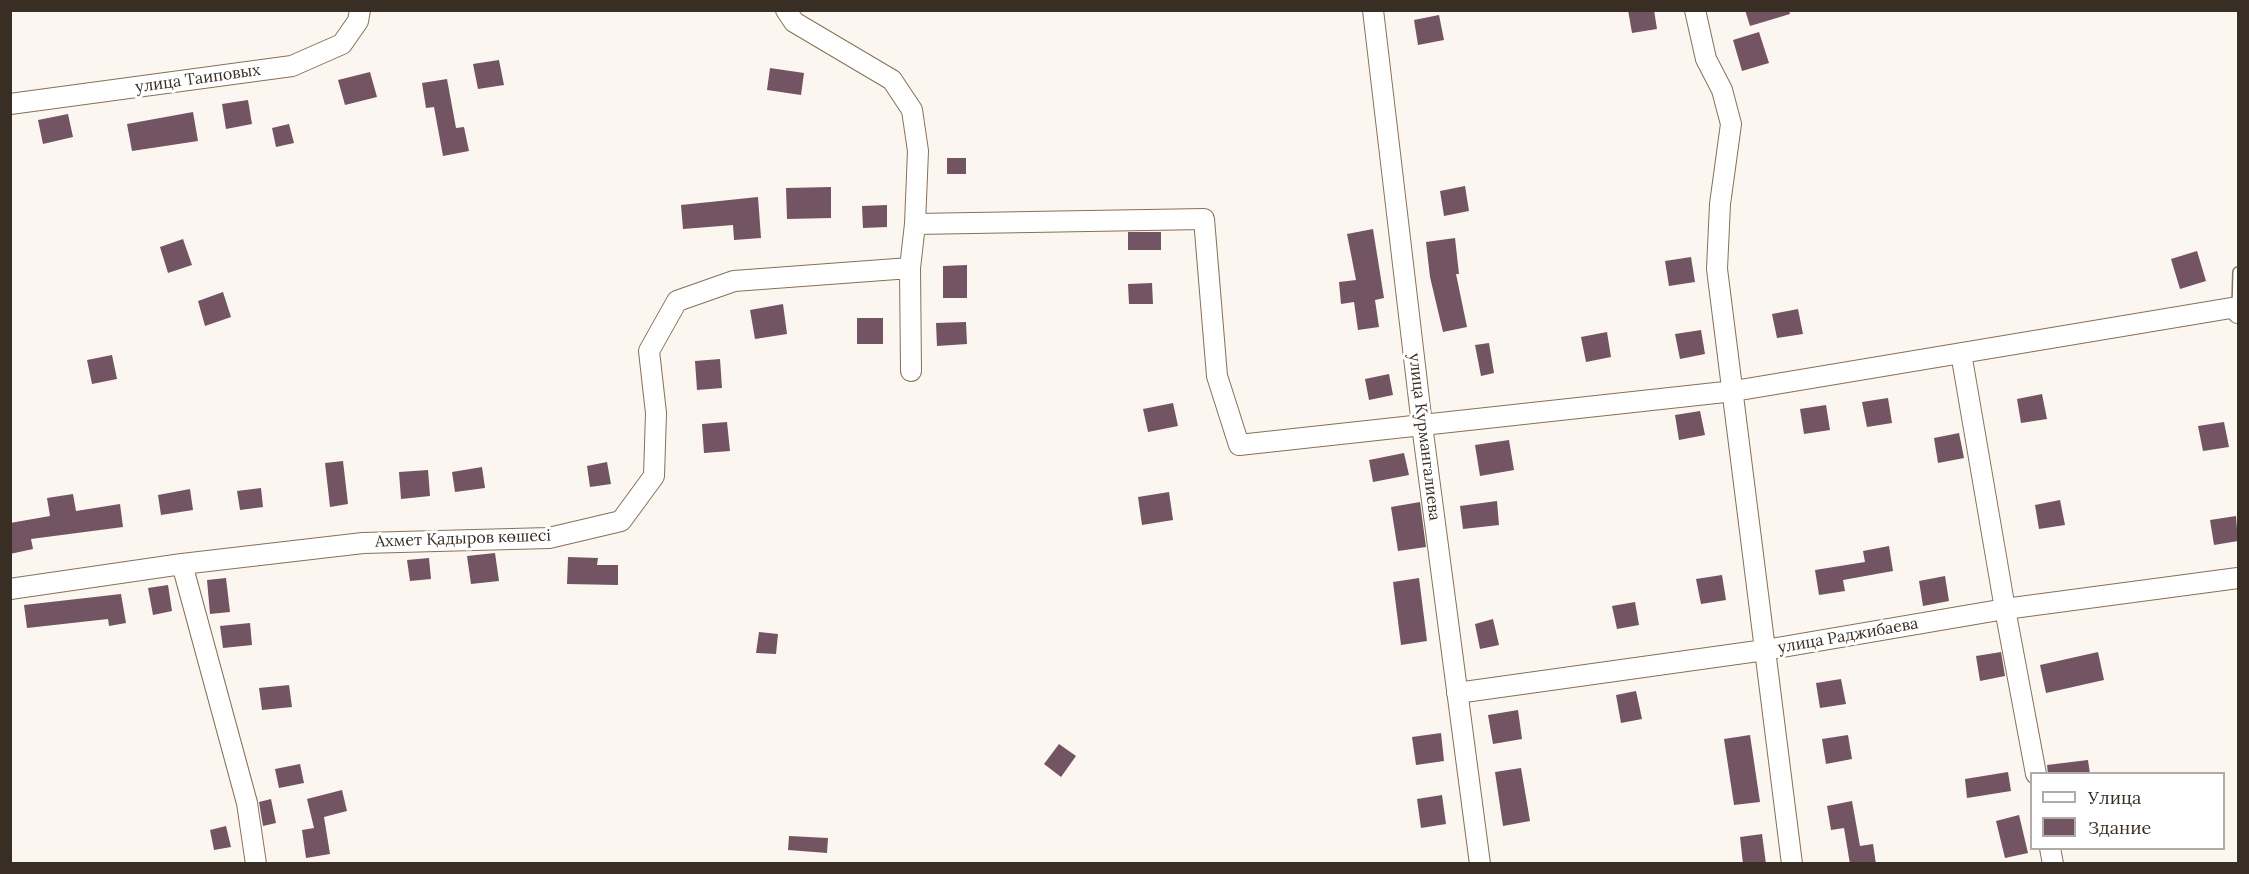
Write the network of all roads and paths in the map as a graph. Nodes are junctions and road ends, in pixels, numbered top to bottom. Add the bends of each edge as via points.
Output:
1 (360, 10) edge
2 (786, 10) edge
3 (1372, 10) edge
4 (1695, 10) edge
5 (10, 104) edge
6 (915, 224) junction
7 (910, 268) junction
8 (2238, 272) edge
9 (2238, 310) edge
10 (1961, 353) junction
11 (911, 371) dead end
12 (1734, 391) junction
13 (1422, 425) junction
14 (182, 564) junction
15 (2238, 578) edge
16 (10, 589) edge
17 (2005, 609) junction
18 (1765, 650) junction
19 (1457, 693) junction
20 (2036, 772) edge
21 (255, 864) edge
22 (1480, 864) edge
23 (1792, 864) edge

1 - 5 street, улица Таиповых via 358,21 342,44 292,66
2 - 6 street via 794,22 892,80 912,110 918,151
3 - 13 street, улица Курмангалиева
4 - 12 street via 1706,59 1722,90 1731,124 1720,204 1717,268
6 - 7 street
6 - 13 street via 1204,219 1217,376 1239,445
7 - 11 street
7 - 14 street, Ахмет Қадыров көшесі via 734,281 677,301 649,351 656,413 654,476 621,521 549,538 363,543
8 - 9 lane
9 - 10 street
10 - 12 street
10 - 17 street
12 - 13 street
12 - 18 street
13 - 19 street, улица Курмангалиева
14 - 16 street, Ахмет Қадыров көшесі
14 - 21 street via 247,803
15 - 17 street, улица Раджибаева
17 - 18 street, улица Раджибаева
17 - 20 street
18 - 19 street, улица Раджибаева
18 - 23 street
19 - 22 street, улица Курмангалиева

